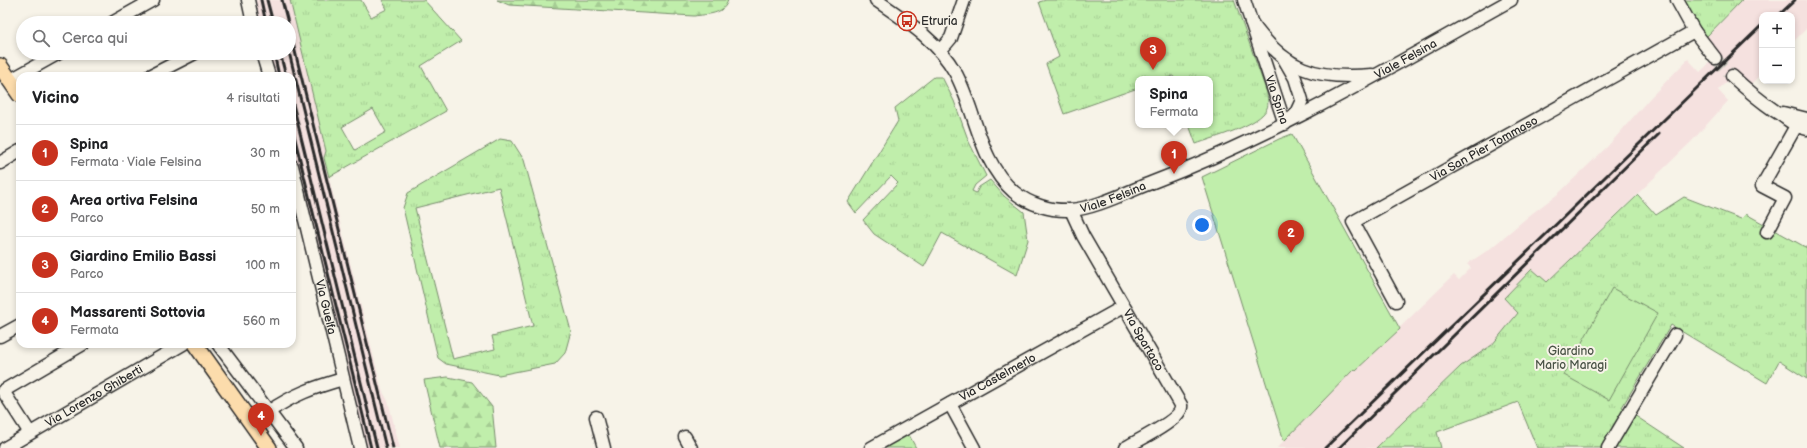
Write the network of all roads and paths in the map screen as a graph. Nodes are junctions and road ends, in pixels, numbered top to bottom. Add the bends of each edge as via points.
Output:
1 (153, 0) edge
2 (248, 0) edge
3 (876, 0) edge
4 (964, 0) edge
5 (1244, 0) edge
6 (1511, 0) edge
7 (1677, 0) edge
8 (124, 16) edge
9 (251, 16) edge
10 (1251, 22) junction
11 (1694, 31) junction
12 (940, 51) junction
13 (1281, 55) junction
14 (1715, 58) tunnel mouth
15 (47, 60) edge
16 (181, 60) edge
17 (264, 60) edge
18 (0, 66) edge
19 (26, 72) edge
20 (158, 72) edge
21 (267, 72) edge
22 (1376, 75) junction
23 (1732, 76) tunnel mouth
24 (16, 78) edge
25 (10, 81) junction
26 (16, 89) edge
27 (1776, 111) junction
28 (1807, 119) edge
29 (1285, 124) junction
30 (1802, 128) edge
31 (16, 153) edge
32 (0, 163) edge
33 (296, 182) edge
34 (1071, 210) junction
35 (1767, 232) dead end
36 (1396, 301) dead end
37 (1123, 307) junction
38 (16, 327) edge
39 (1675, 335) dead end
40 (0, 336) edge
41 (76, 348) edge
42 (176, 348) edge
43 (198, 348) edge
44 (221, 348) edge
45 (344, 379) junction
46 (950, 404) junction
47 (268, 412) junction
48 (596, 417) dead end
49 (30, 433) junction
50 (685, 437) dead end
51 (5, 448) edge
52 (270, 448) edge
53 (296, 448) edge
54 (360, 448) edge
55 (604, 448) edge
56 (691, 448) edge
57 (871, 448) edge
58 (974, 448) edge
59 (1125, 448) edge
60 (1608, 448) edge

1 - 8 street
2 - 9 street
3 - 12 street, Viale Felsina via 907,21
4 - 12 street via 951,38
5 - 10 street, Via Spina
6 - 22 street, Viale Felsina
7 - 11 street
10 - 13 street, Via Spina via 1268,44
10 - 29 street, Via Spina
11 - 14 street
11 - 36 street, Via San Pier Tommaso via 1353,222
12 - 34 street, Viale Felsina via 956,73 965,92 997,174 1010,188 1027,200 1051,209
13 - 22 street, Via Spina via 1309,72 1326,76
13 - 29 street, Via Spina via 1295,78 1302,100 1296,113
15 - 19 street
16 - 20 street
17 - 21 street
18 - 25 main road
22 - 29 street, Viale Felsina
23 - 27 street via 1758,100
24 - 25 street
25 - 26 main road
27 - 28 street
27 - 30 street
29 - 34 street, Viale Felsina via 1186,170 1095,204
30 - 35 street via 1762,186 1785,198
31 - 32 street
33 - 45 street, Via Guelfa
34 - 37 street, Via Spartaco
37 - 46 street, Via Castelmerlo
37 - 59 street, Via Spartaco via 1182,408 1172,420
38 - 40 street
39 - 60 street
41 - 49 street via 3,391
42 - 49 street, Via Lorenzo Ghiberti
43 - 52 main road
44 - 47 street
45 - 47 street via 306,390
45 - 54 street, Via Guelfa
46 - 57 street, Via Castelmerlo
46 - 58 street
47 - 53 street
48 - 55 street
49 - 51 street, Via Lorenzo Ghiberti
50 - 56 street

